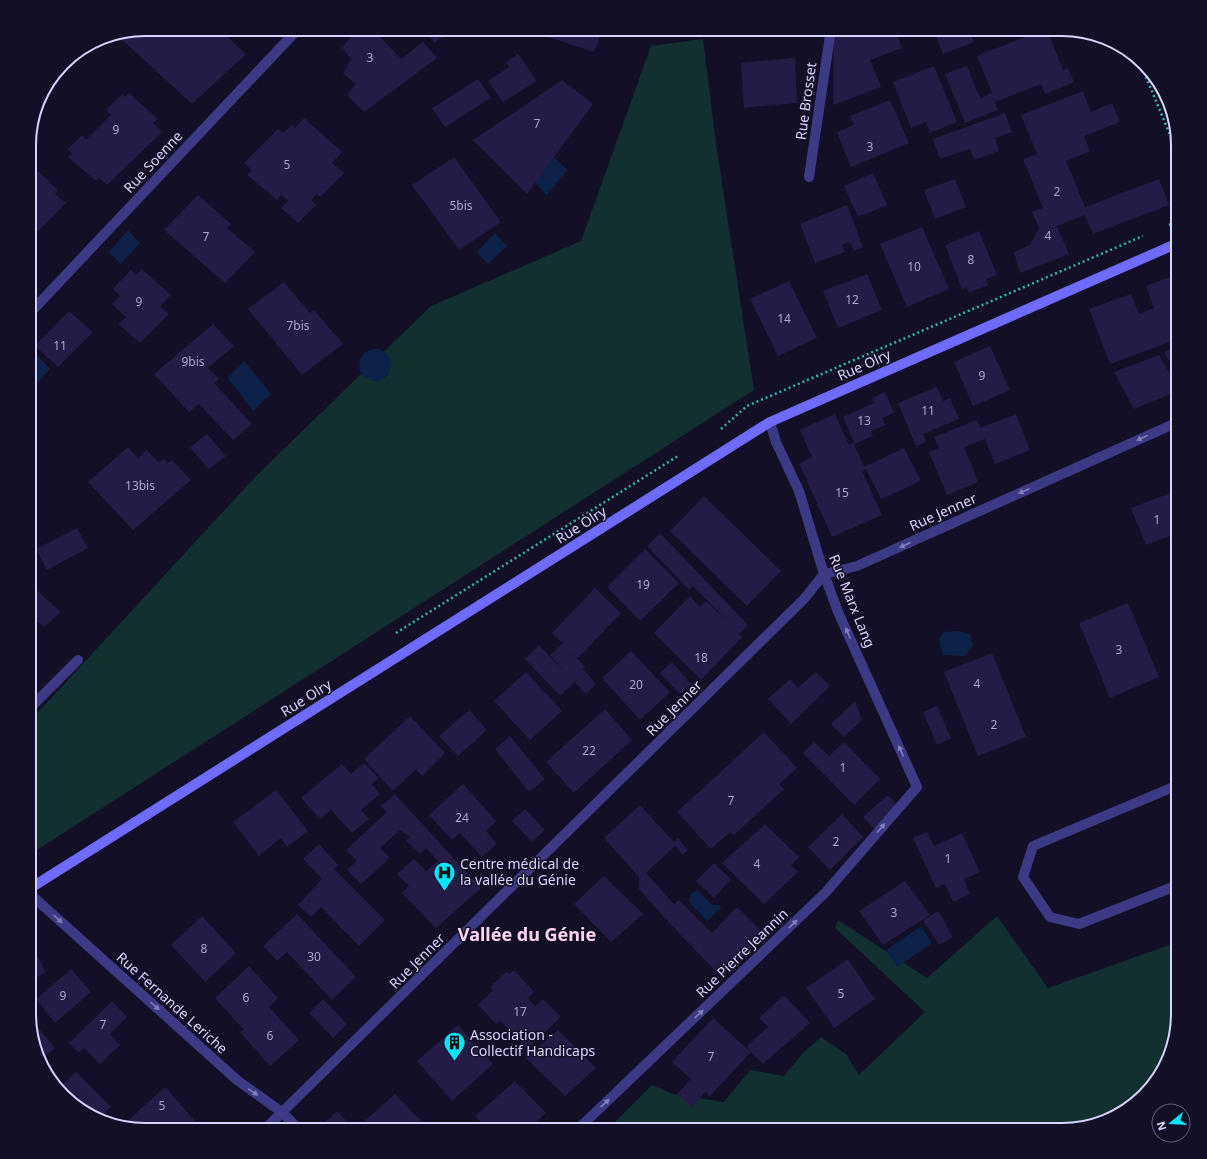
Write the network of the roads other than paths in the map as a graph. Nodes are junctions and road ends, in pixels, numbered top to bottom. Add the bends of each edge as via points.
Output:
1 (291, 36) edge
2 (830, 36) edge
3 (809, 177) dead end
4 (1171, 246) edge
5 (36, 307) edge
6 (770, 422) junction
7 (1171, 425) edge
8 (824, 574) junction
9 (78, 660) dead end
10 (36, 702) edge
11 (917, 787) joint
12 (1171, 788) edge
13 (36, 885) edge
14 (1171, 888) edge
15 (36, 899) edge
16 (283, 1113) junction
17 (272, 1123) edge
18 (292, 1123) edge
19 (583, 1123) edge

1 - 5 street, Rue Soenne
2 - 3 street, Rue Brosset
4 - 6 street, Rue Olry
6 - 8 street, Rue Marx Lang via 776,442 799,492
6 - 13 street, Rue Olry
7 -> 8 street, Rue Jenner via 857,566
11 -> 8 street, Rue Marx Lang via 838,612
8 - 16 street, Rue Jenner via 799,604
9 - 10 street
19 -> 11 street, Rue Pierre Jeannin via 826,892
12 - 14 street via 1033,846 1023,876 1050,917 1079,924
15 -> 16 street, Rue Fernande Leriche via 237,1080
16 - 17 street, Rue Jenner
16 - 18 street, Rue Fernande Leriche

